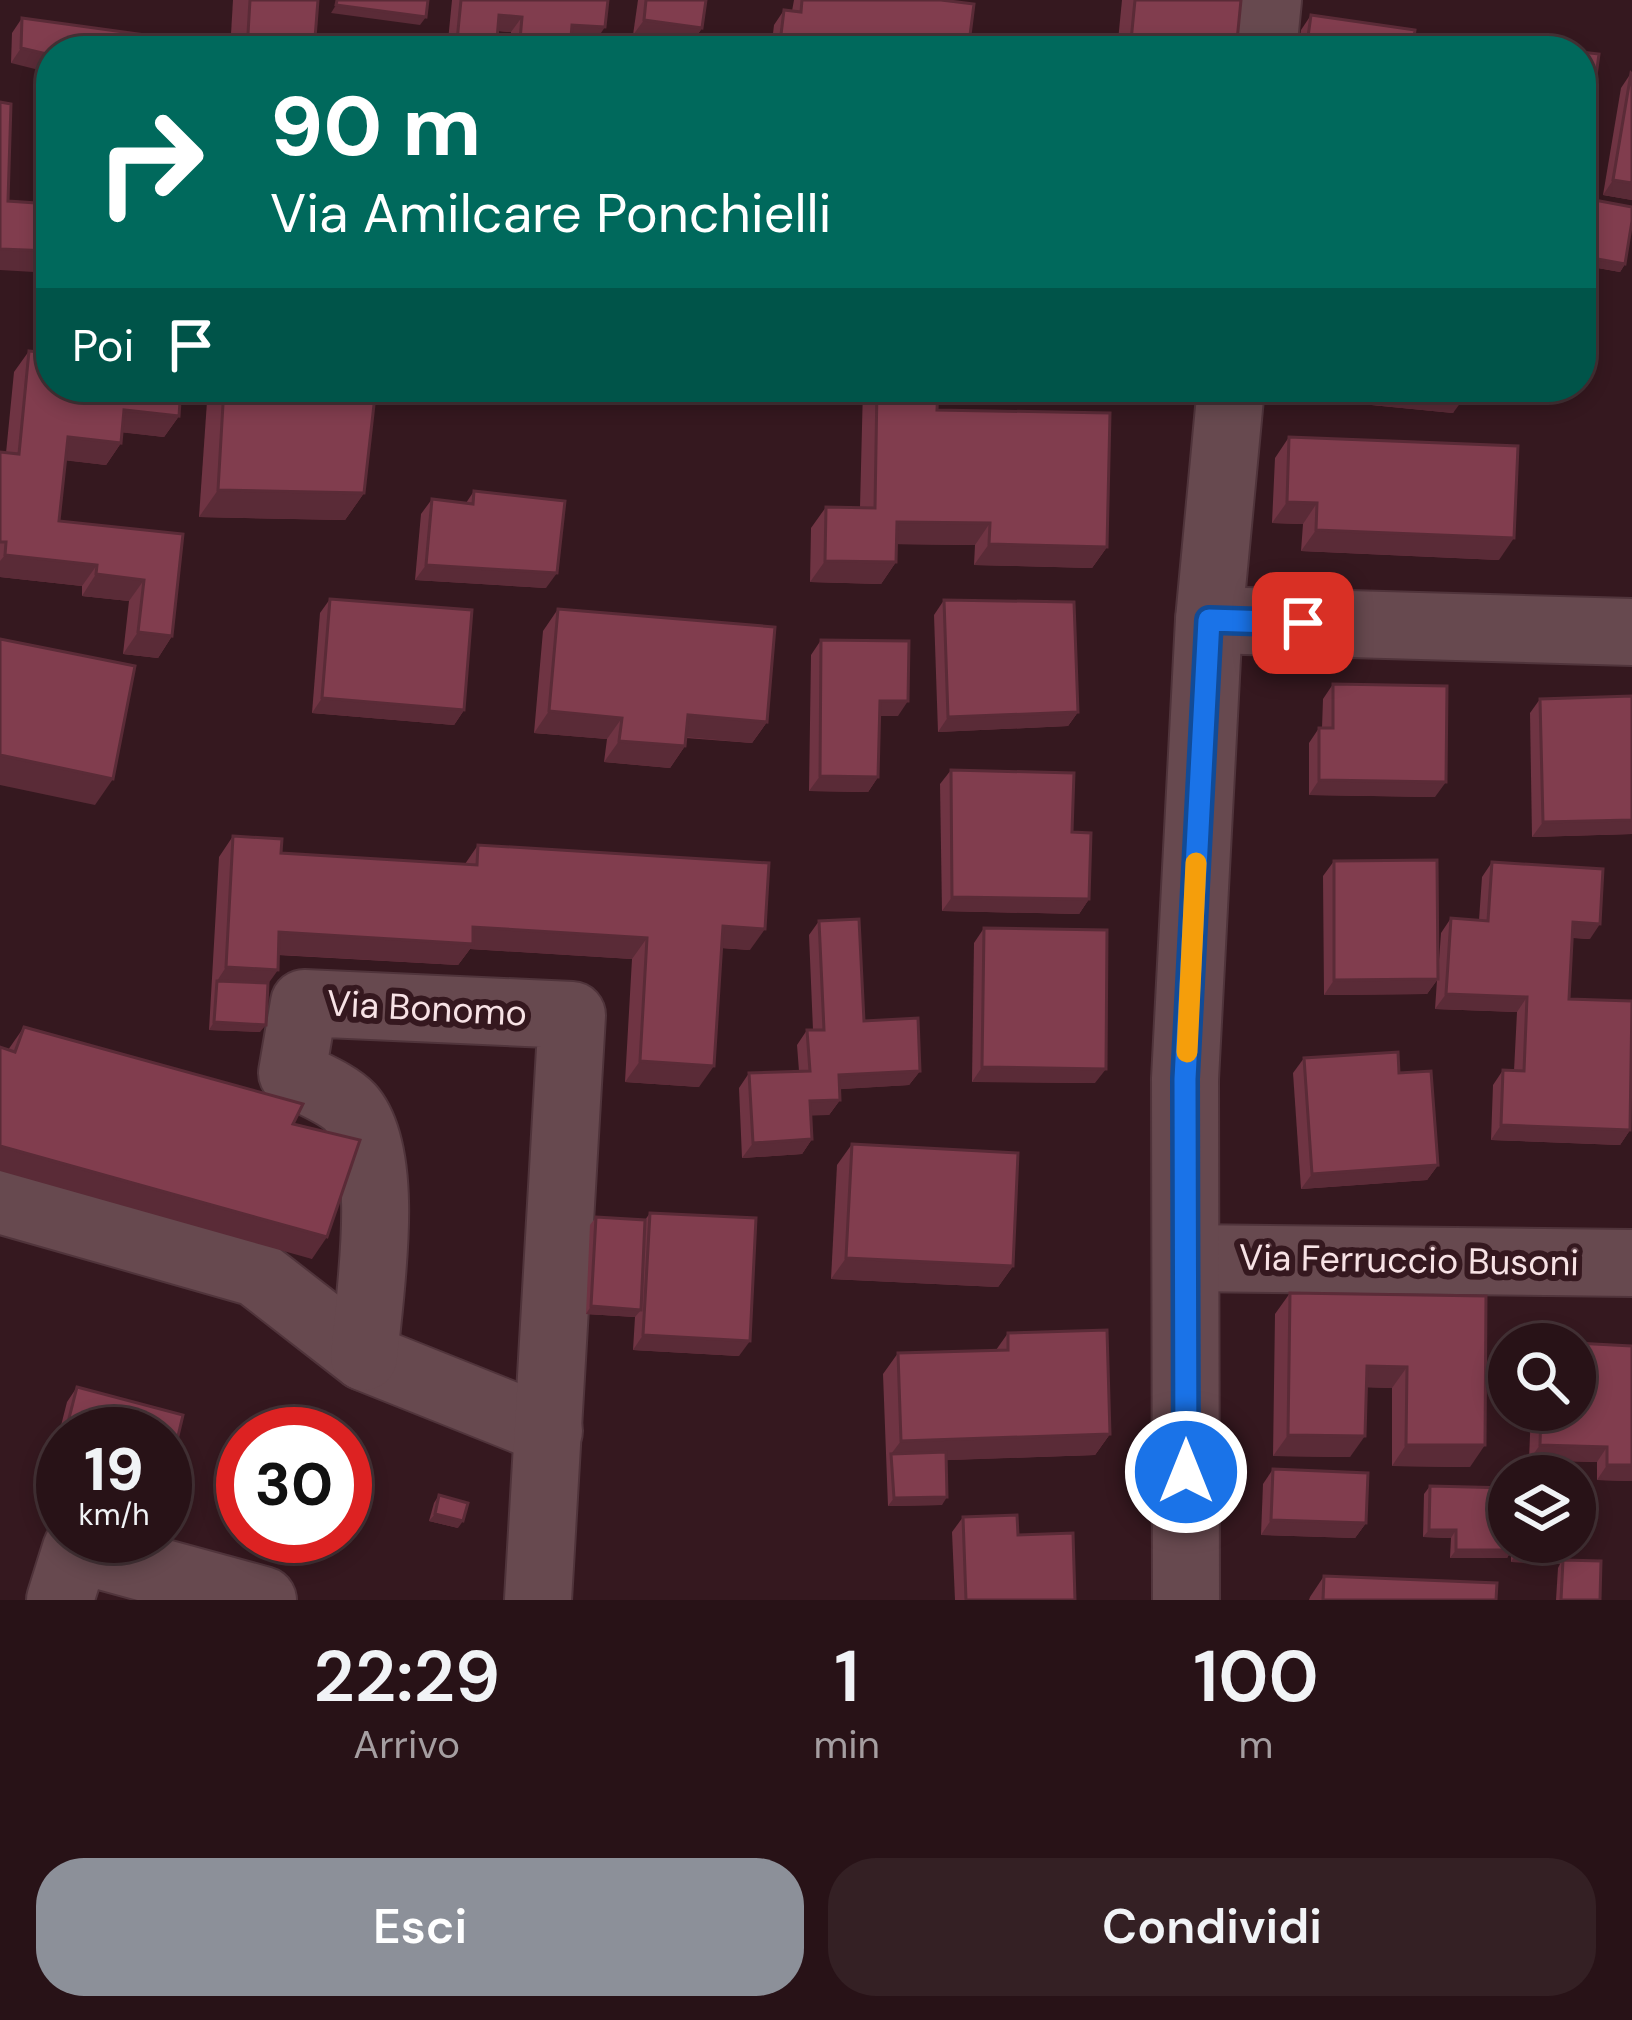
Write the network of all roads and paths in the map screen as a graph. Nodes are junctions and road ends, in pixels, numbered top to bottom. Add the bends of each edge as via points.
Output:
1 (1268, 0) edge
2 (1264, 36) edge
3 (1230, 402) edge
4 (1209, 620) junction
5 (1632, 632) edge
6 (0, 1200) edge
7 (1186, 1258) junction
8 (1632, 1263) edge
9 (364, 1357) junction
10 (549, 1430) junction
11 (68, 1575) edge
12 (262, 1600) edge
13 (538, 1600) edge
14 (1186, 1600) edge

1 - 2 street
3 - 4 street
4 - 5 street
4 - 7 street via 1185,1079
6 - 9 street via 256,1273
7 - 8 street, Via Ferruccio Busoni
7 - 14 street
9 - 10 street
9 - 10 street, Via Bonomo via 375,1226 368,1146 350,1107 292,1073 304,1003 572,1015
10 - 13 street, Via Bonomo
11 - 12 street

